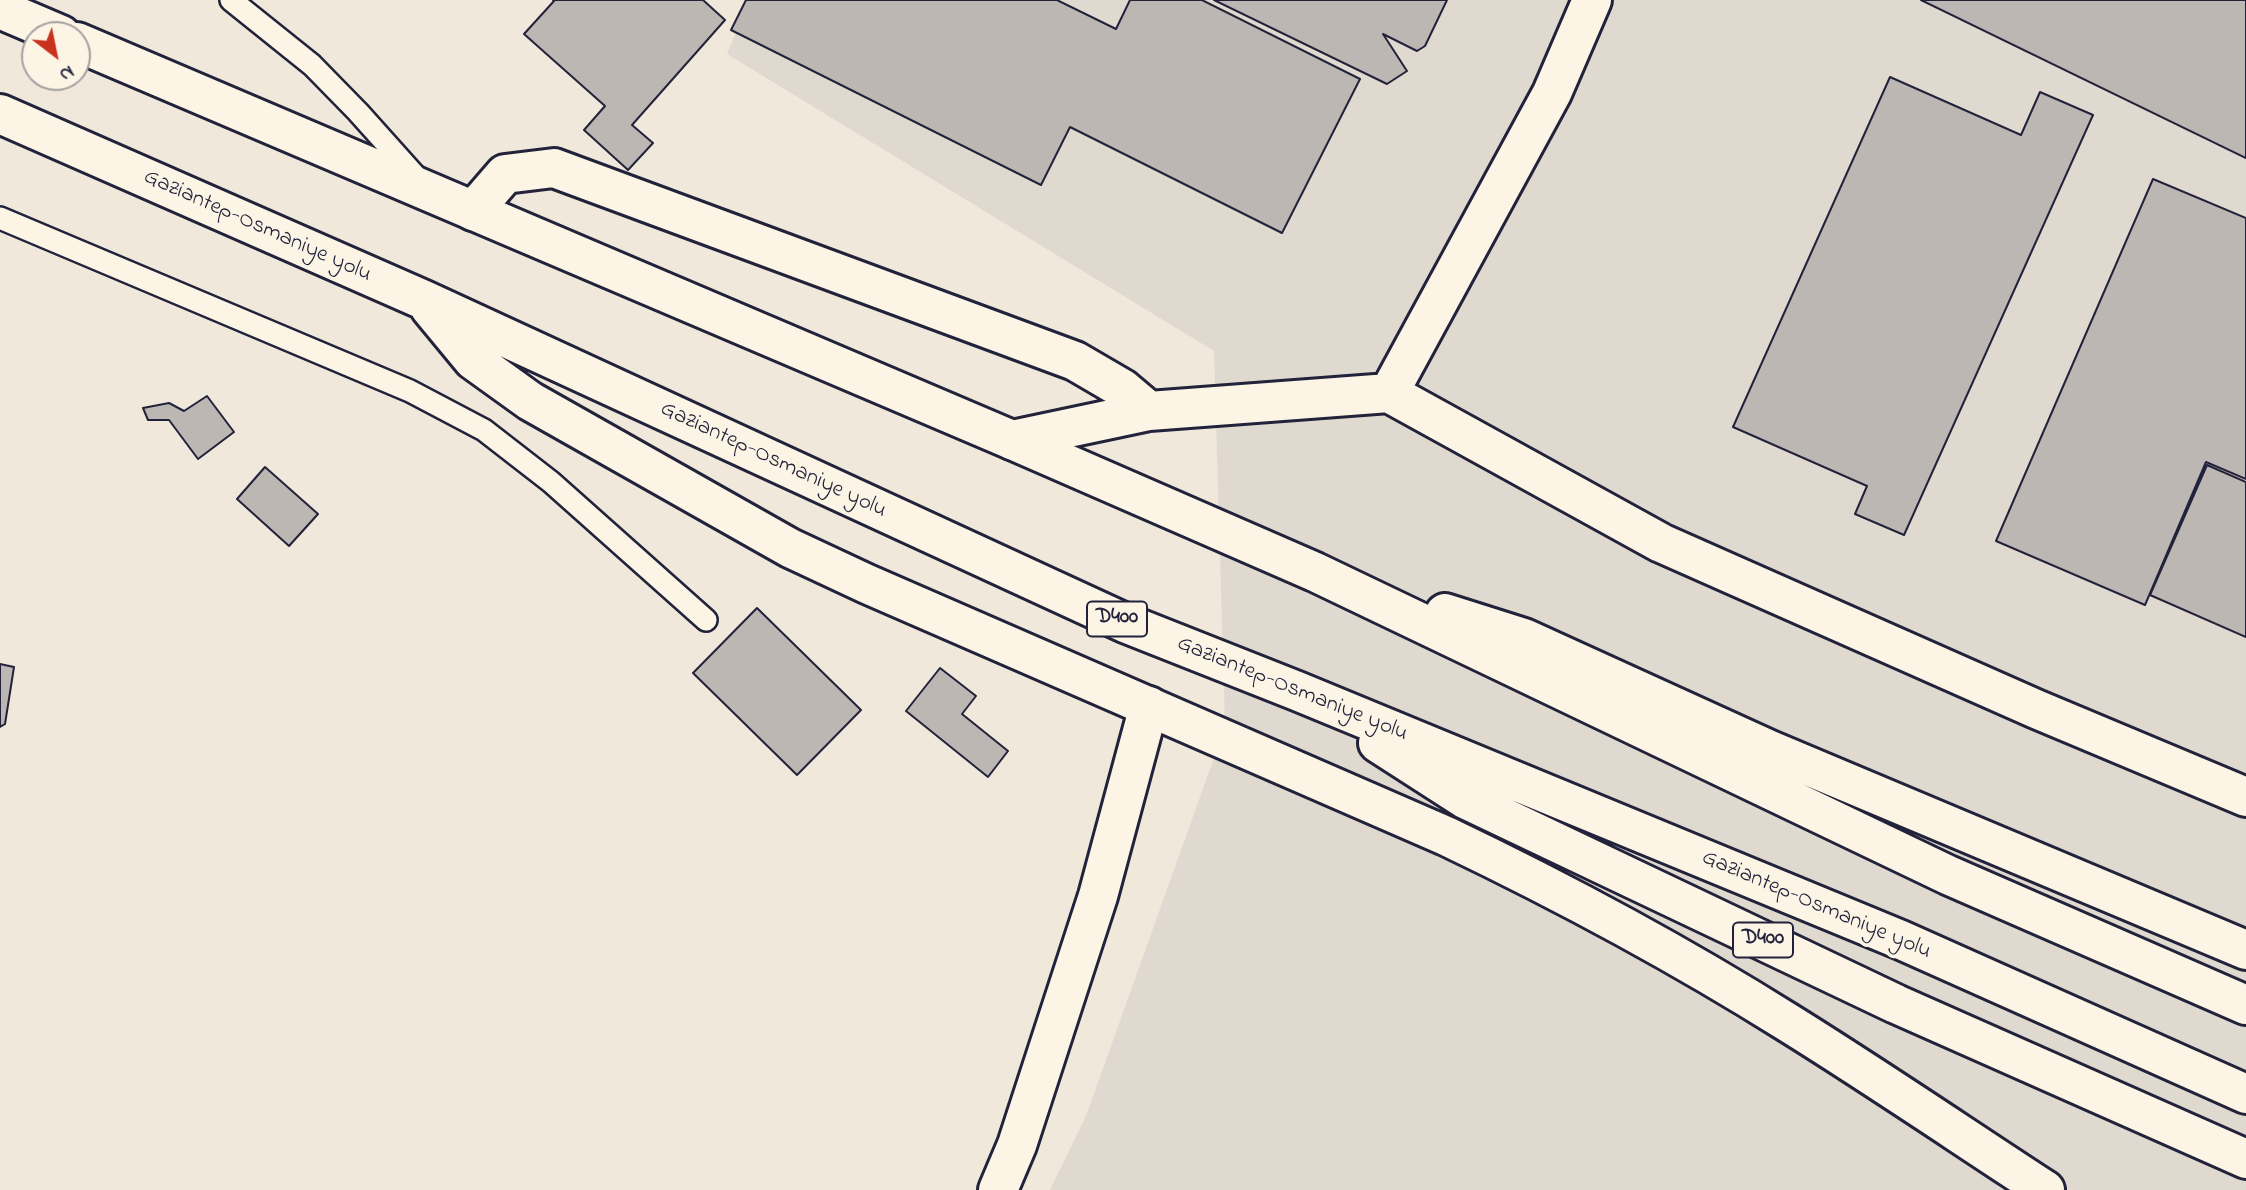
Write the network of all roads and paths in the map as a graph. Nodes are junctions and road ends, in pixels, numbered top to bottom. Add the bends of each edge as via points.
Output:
1 (231, 0) edge
2 (1592, 0) edge
3 (0, 9) edge
4 (28, 21) edge
5 (91, 48) edge
6 (0, 114) edge
7 (431, 194) junction
8 (472, 211) junction
9 (0, 218) edge
10 (424, 300) junction
11 (1389, 393) junction
12 (1149, 411) junction
13 (1012, 440) junction
14 (1315, 572) junction
15 (706, 620) dead end
16 (1297, 691) junction
17 (1149, 706) junction
18 (2246, 797) edge
19 (2246, 950) edge
20 (2246, 1005) edge
21 (2246, 1094) edge
22 (2246, 1159) edge
23 (998, 1190) edge
24 (2045, 1190) edge

1 - 7 lane via 312,65
2 - 11 main road via 1552,93
3 - 4 main road
5 - 7 main road
6 - 10 main road, Gaziantep-Osmaniye yolu / D400
7 - 8 main road
8 - 12 main road via 505,174 554,168 1076,361
8 - 13 main road
9 - 15 lane via 410,391 484,430 551,482
10 - 16 main road, Gaziantep-Osmaniye yolu / D400 via 1125,622
10 - 17 main road via 473,359 530,401 790,548
11 - 12 main road
11 - 18 main road via 1661,543
12 - 13 main road
13 - 14 main road
14 - 19 main road via 1524,638 1770,750
14 - 20 main road via 1948,875
16 - 21 main road, Gaziantep-Osmaniye yolu / D400 via 1901,940
16 - 22 main road, D400 via 1465,800 1896,1004
17 - 23 main road via 1098,897
17 - 24 main road via 1446,836 1632,930 1786,1021

